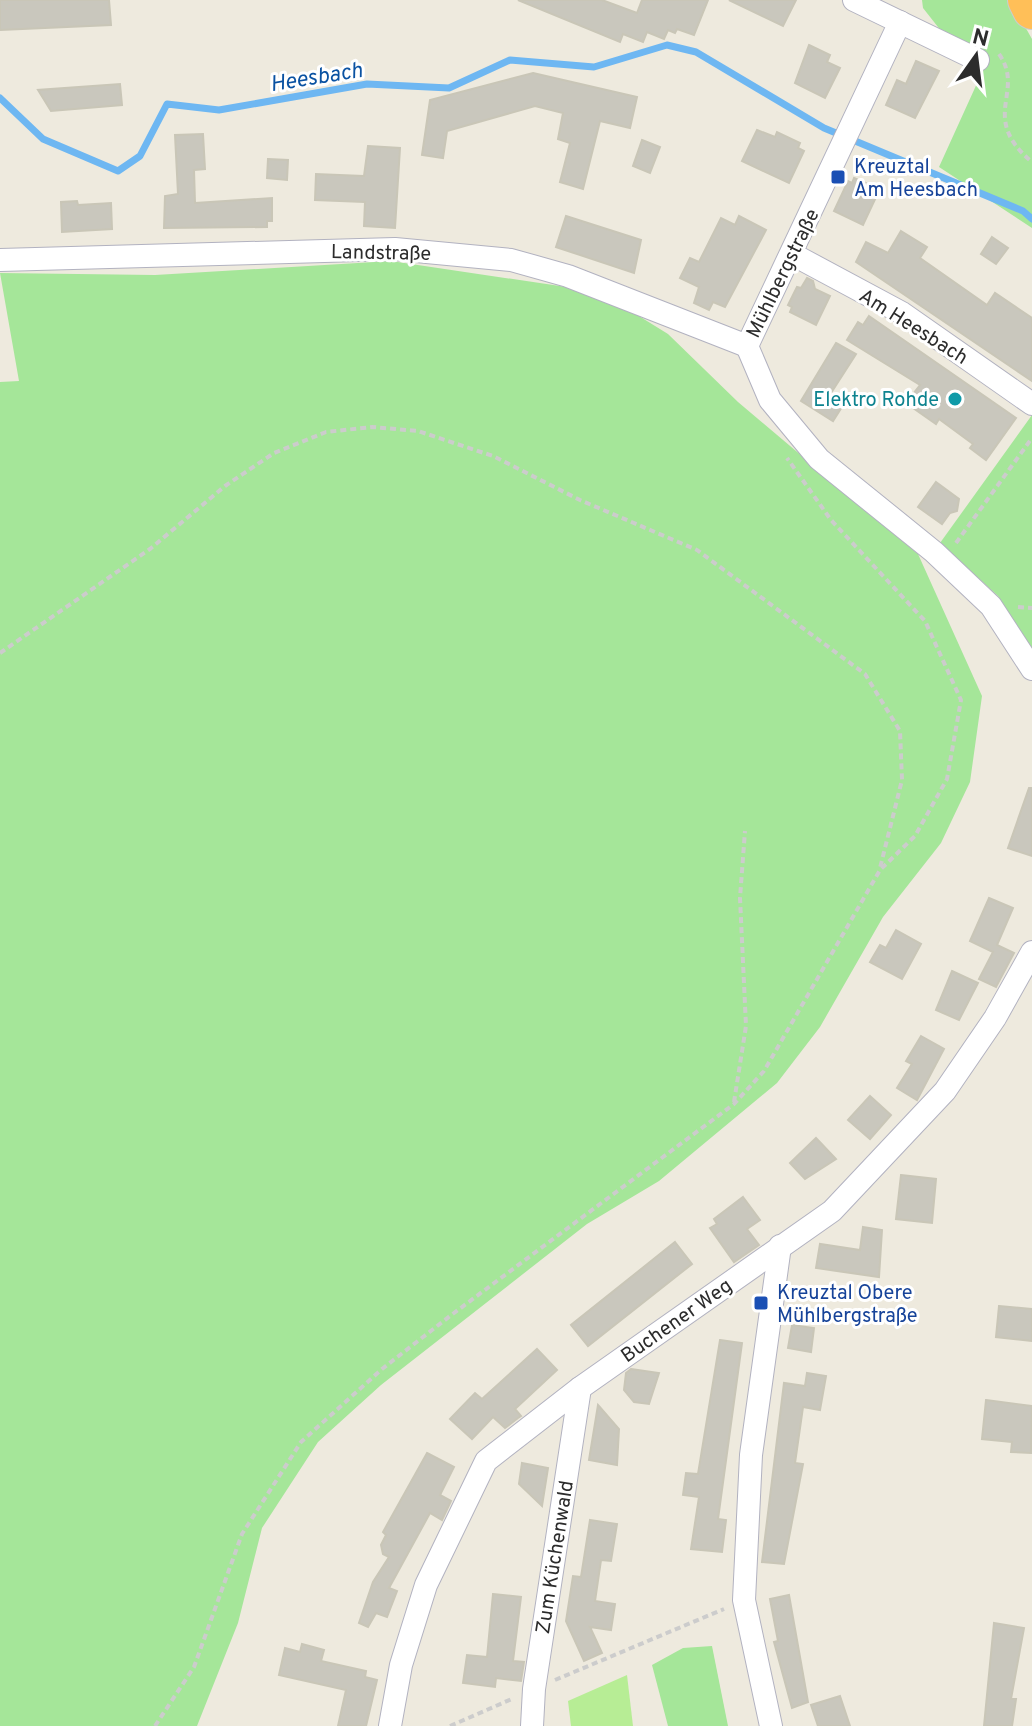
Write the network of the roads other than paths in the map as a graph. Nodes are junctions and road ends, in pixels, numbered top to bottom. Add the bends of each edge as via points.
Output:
1 (854, 0) edge
2 (1027, 0) edge
3 (1032, 10) edge
4 (900, 22) junction
5 (978, 60) dead end
6 (792, 254) junction
7 (0, 260) edge
8 (747, 346) junction
9 (1032, 404) edge
10 (1032, 669) edge
11 (1032, 952) edge
12 (780, 1246) junction
13 (580, 1388) junction
14 (390, 1726) edge
15 (532, 1726) edge
16 (771, 1726) edge

1 - 4 street
2 - 3 highway
4 - 5 street
4 - 6 street, Mühlbergstraße
6 - 8 street, Mühlbergstraße
6 - 9 street, Am Heesbach via 902,313
7 - 8 street, Landstraße via 395,249 511,260 568,276
8 - 10 street, Mühlbergstraße via 770,400 819,459 991,606
11 - 12 street, Buchener Weg via 945,1091 832,1211
12 - 13 street, Buchener Weg
12 - 16 street via 751,1455 744,1600
13 - 14 street, Buchener Weg via 486,1461 426,1585 401,1665
13 - 15 street, Zum Küchenwald

